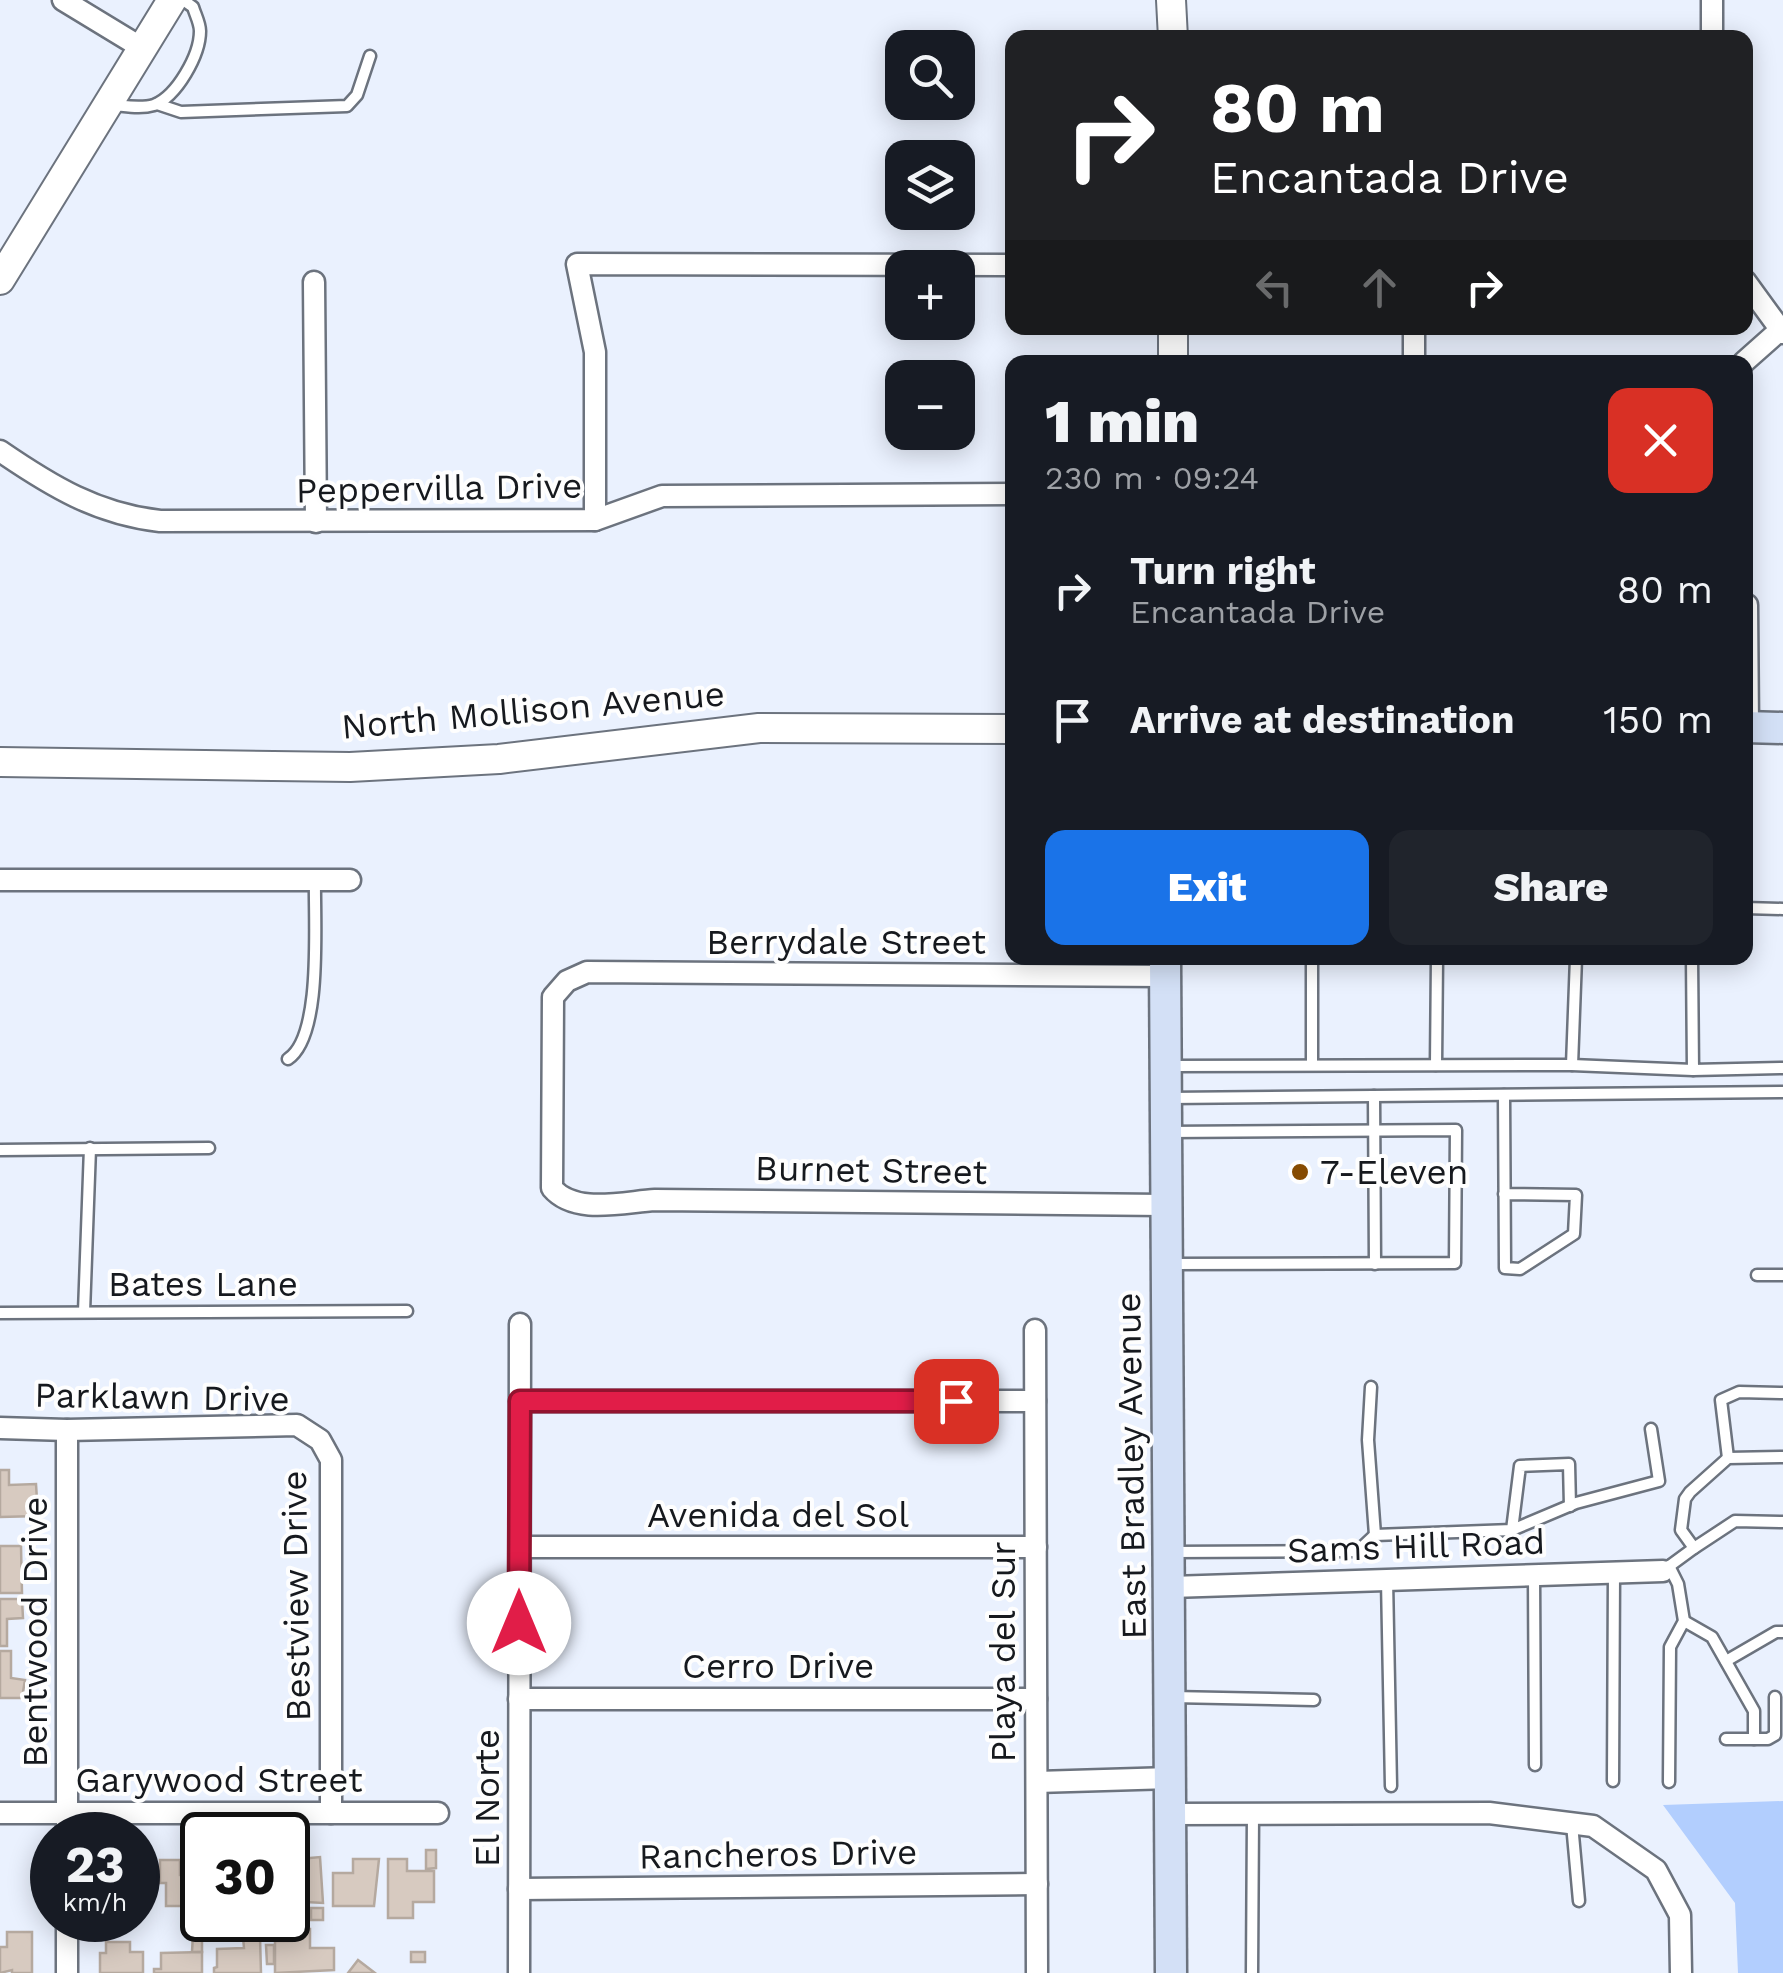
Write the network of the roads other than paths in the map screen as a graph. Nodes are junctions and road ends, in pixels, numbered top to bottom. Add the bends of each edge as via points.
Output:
1 (62, 0) edge
2 (172, 0) edge
3 (183, 0) edge
4 (1171, 0) edge
5 (1712, 0) edge
6 (1173, 30) edge
7 (1712, 30) edge
8 (142, 48) junction
9 (370, 56) dead end
10 (107, 104) junction
11 (156, 104) junction
12 (1005, 264) edge
13 (0, 280) edge
14 (314, 282) dead end
15 (1753, 292) edge
16 (1781, 332) edge
17 (1753, 355) edge
18 (0, 451) edge
19 (1005, 494) edge
20 (595, 520) junction
21 (316, 522) junction
22 (1753, 727) edge
23 (1783, 728) edge
24 (1005, 730) edge
25 (0, 762) edge
26 (0, 880) edge
27 (315, 880) junction
28 (350, 880) dead end
29 (1753, 908) edge
30 (1783, 909) edge
31 (1312, 965) edge
32 (1436, 965) edge
33 (1576, 965) edge
34 (1692, 965) edge
35 (1164, 967) edge
36 (288, 1058) dead end
37 (1312, 1065) junction
38 (1436, 1065) junction
39 (1572, 1065) junction
40 (1164, 1066) junction
41 (1783, 1068) edge
42 (1693, 1070) junction
43 (1783, 1092) edge
44 (1504, 1095) junction
45 (1374, 1096) junction
46 (1165, 1098) junction
47 (1374, 1131) junction
48 (1166, 1132) junction
49 (90, 1148) junction
50 (209, 1148) dead end
51 (0, 1150) edge
52 (1504, 1194) junction
53 (576, 1204) joint
54 (1164, 1205) junction
55 (1166, 1264) junction
56 (1375, 1264) junction
57 (1757, 1275) dead end
58 (1783, 1275) edge
59 (407, 1311) dead end
60 (84, 1312) junction
61 (0, 1313) edge
62 (520, 1324) dead end
63 (1034, 1330) dead end
64 (1371, 1387) dead end
65 (1783, 1392) edge
66 (520, 1401) junction
67 (1035, 1401) junction
68 (0, 1428) edge
69 (1650, 1428) dead end
70 (67, 1430) junction
71 (320, 1440) joint
72 (1783, 1457) edge
73 (1728, 1458) junction
74 (1570, 1506) junction
75 (1783, 1522) edge
76 (1512, 1530) junction
77 (1375, 1535) junction
78 (520, 1547) junction
79 (1036, 1547) junction
80 (1694, 1548) junction
81 (1170, 1552) junction
82 (1666, 1569) junction
83 (1614, 1572) junction
84 (1534, 1575) junction
85 (1387, 1580) junction
86 (1171, 1587) junction
87 (1684, 1620) junction
88 (1783, 1632) edge
89 (1726, 1661) junction
90 (1775, 1696) dead end
91 (1171, 1697) junction
92 (519, 1699) junction
93 (1036, 1699) junction
94 (1314, 1700) dead end
95 (1726, 1739) dead end
96 (1754, 1739) junction
97 (1535, 1765) dead end
98 (1171, 1778) junction
99 (1613, 1780) dead end
100 (1036, 1782) junction
101 (1669, 1782) dead end
102 (1390, 1786) dead end
103 (67, 1812) edge
104 (0, 1813) edge
105 (30, 1813) edge
106 (160, 1813) edge
107 (331, 1813) junction
108 (438, 1813) dead end
109 (1171, 1814) junction
110 (1254, 1814) junction
111 (1572, 1823) junction
112 (1037, 1884) junction
113 (519, 1889) junction
114 (1579, 1901) dead end
115 (67, 1942) edge
116 (67, 1973) edge
117 (519, 1973) edge
118 (1037, 1973) edge
119 (1171, 1973) edge
120 (1252, 1973) edge
121 (1681, 1973) edge

1 - 8 street
2 - 8 street
3 - 11 lane via 193,7 200,30 178,85
4 - 6 street
5 - 7 street
8 - 10 street
9 - 11 lane via 358,95 347,106 182,112
10 - 11 lane
10 - 13 street
12 - 20 street via 577,264 595,352
14 - 21 street
15 - 16 street
16 - 17 street
18 - 21 street, Peppervilla Drive via 56,489 119,514 160,521
19 - 20 street, Peppervilla Drive via 662,496
20 - 21 street, Peppervilla Drive
22 - 23 main road
24 - 25 street, North Mollison Avenue via 759,728 499,759 350,766
26 - 27 street
27 - 28 street
27 - 36 lane via 314,988 306,1034
29 - 30 lane
31 - 37 lane
32 - 38 lane
33 - 39 lane
34 - 42 lane
35 - 40 main road, East Bradley Avenue
35 - 53 street, Berrydale Street via 587,972 553,997 552,1188
37 - 38 lane
37 - 40 lane
38 - 39 lane
39 - 42 lane
40 - 46 main road, East Bradley Avenue
41 - 42 lane
43 - 44 lane
44 - 45 lane
44 - 52 lane
45 - 46 lane
45 - 47 lane
46 - 48 main road, East Bradley Avenue
47 - 48 lane
47 - 56 lane
47 - 56 lane via 1456,1130 1455,1264
48 - 54 main road, East Bradley Avenue
49 - 50 lane
49 - 51 lane
49 - 60 lane
52 - 52 lane via 1505,1268 1520,1270 1574,1234 1576,1194
53 - 54 street, Burnet Street
54 - 55 main road, East Bradley Avenue
55 - 56 lane
55 - 81 main road, East Bradley Avenue
57 - 58 lane
59 - 60 lane, Bates Lane
60 - 61 lane, Bates Lane
62 - 66 street, El Norte
63 - 67 street, Playa del Sur
64 - 77 lane
65 - 73 lane via 1738,1392 1721,1400
66 - 67 street
66 - 78 street, El Norte
67 - 79 street, Playa del Sur
68 - 70 street, Parklawn Drive
69 - 74 lane via 1659,1481
70 - 71 street, Parklawn Drive via 296,1425
70 - 103 street, Bentwood Drive
71 - 107 street, Bestview Drive via 331,1460
72 - 73 lane
73 - 80 lane via 1685,1498 1682,1530
74 - 76 lane
74 - 76 lane via 1569,1464 1520,1466
75 - 80 lane via 1735,1522
76 - 77 lane
77 - 81 lane via 1358,1550
78 - 79 street, Avenida del Sol
78 - 92 street, El Norte
79 - 93 street, Playa del Sur
80 - 82 lane
81 - 86 main road, East Bradley Avenue
82 - 83 street, Sams Hill Road
82 - 87 lane via 1678,1584
83 - 84 street, Sams Hill Road
83 - 99 lane
84 - 85 street, Sams Hill Road
84 - 97 lane
85 - 86 street, Sams Hill Road
85 - 102 lane
86 - 91 main road, East Bradley Avenue
87 - 89 lane via 1712,1637
87 - 101 lane via 1670,1647
88 - 89 lane
89 - 96 lane via 1754,1711
90 - 96 lane via 1774,1735
91 - 94 lane
91 - 98 main road, East Bradley Avenue
92 - 93 street, Cerro Drive
92 - 113 street, El Norte
93 - 100 street, Playa del Sur
95 - 96 lane
98 - 100 street
98 - 109 main road, East Bradley Avenue
100 - 112 street, Playa del Sur
104 - 105 street, Garywood Street
106 - 107 street, Garywood Street
107 - 108 street, Garywood Street
109 - 110 street
109 - 119 main road, East Bradley Avenue
110 - 111 street via 1489,1813
110 - 120 lane
111 - 114 lane
111 - 121 street via 1593,1826 1656,1870 1680,1915
112 - 113 street, Rancheros Drive
112 - 118 street, Playa del Sur
113 - 117 street, El Norte
115 - 116 street

